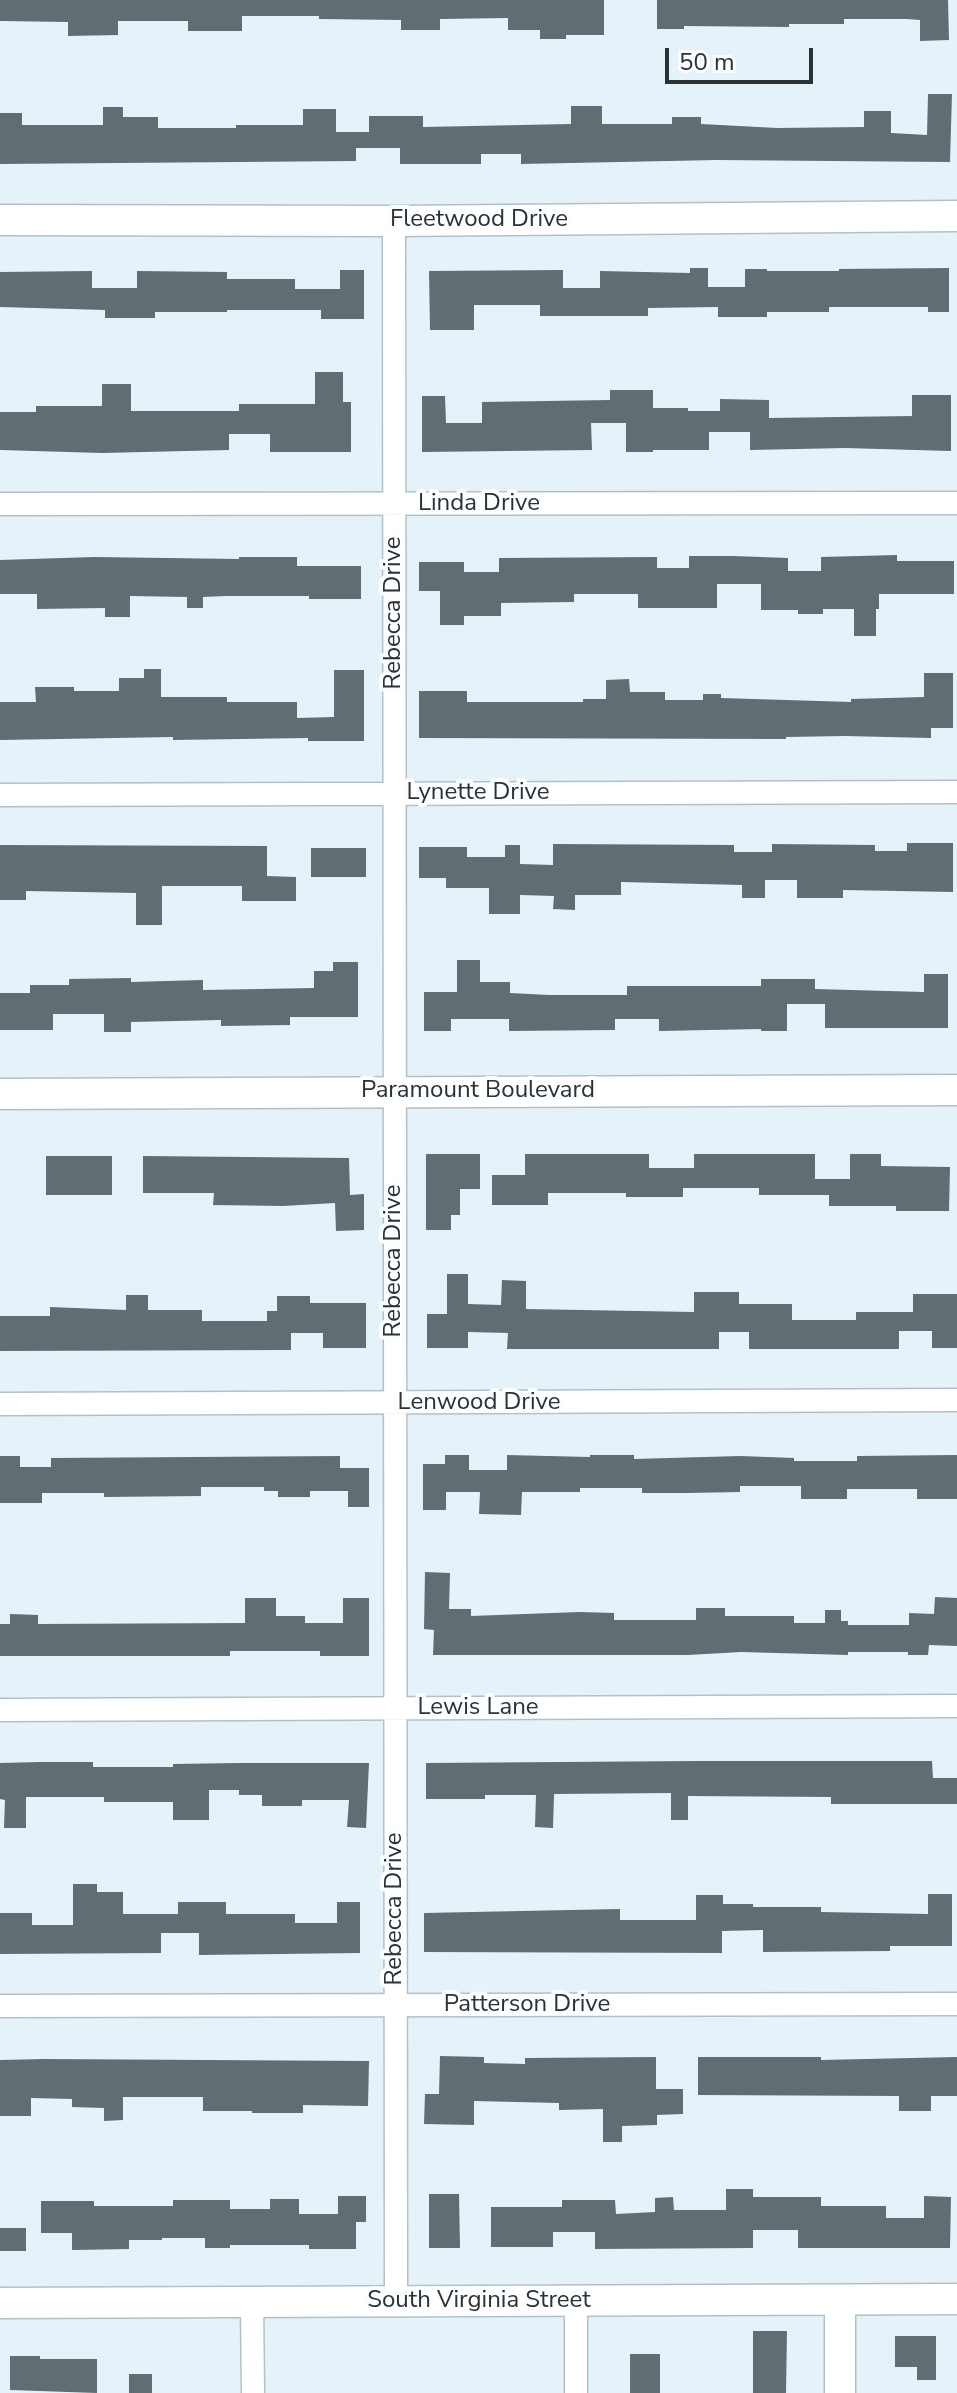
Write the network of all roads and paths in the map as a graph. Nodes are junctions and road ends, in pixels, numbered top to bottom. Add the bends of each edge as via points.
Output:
1 (957, 216) edge
2 (0, 220) edge
3 (394, 221) junction
4 (957, 503) edge
5 (0, 504) edge
6 (393, 504) junction
7 (957, 792) edge
8 (394, 793) junction
9 (0, 795) edge
10 (957, 1090) edge
11 (394, 1091) junction
12 (0, 1094) edge
13 (957, 1400) edge
14 (394, 1403) junction
15 (0, 1404) edge
16 (957, 1706) edge
17 (394, 1708) junction
18 (0, 1710) edge
19 (957, 2004) edge
20 (0, 2006) edge
21 (395, 2006) junction
22 (957, 2299) edge
23 (840, 2300) junction
24 (396, 2301) junction
25 (576, 2301) junction
26 (252, 2302) junction
27 (0, 2303) edge
28 (253, 2393) edge
29 (576, 2393) edge
30 (840, 2393) edge

1 - 3 street, Fleetwood Drive
2 - 3 street, Fleetwood Drive
3 - 6 street, Rebecca Drive
4 - 6 street, Linda Drive
5 - 6 street, Linda Drive
6 - 8 street, Rebecca Drive
7 - 8 street, Lynette Drive
8 - 9 street, Lynette Drive
8 - 11 street, Rebecca Drive
10 - 11 street, Paramount Boulevard
11 - 12 street, Paramount Boulevard
11 - 14 street, Rebecca Drive
13 - 14 street, Lenwood Drive
14 - 15 street, Lenwood Drive
14 - 17 street, Rebecca Drive
16 - 17 street, Lewis Lane
17 - 18 street, Lewis Lane
17 - 21 street, Rebecca Drive
19 - 21 street, Patterson Drive
20 - 21 street, Patterson Drive
21 - 24 street, Rebecca Drive
22 - 23 street, South Virginia Street
23 - 25 street, South Virginia Street
23 - 30 street
24 - 25 street, South Virginia Street
24 - 26 street, South Virginia Street
25 - 29 street
26 - 27 street, South Virginia Street
26 - 28 street

